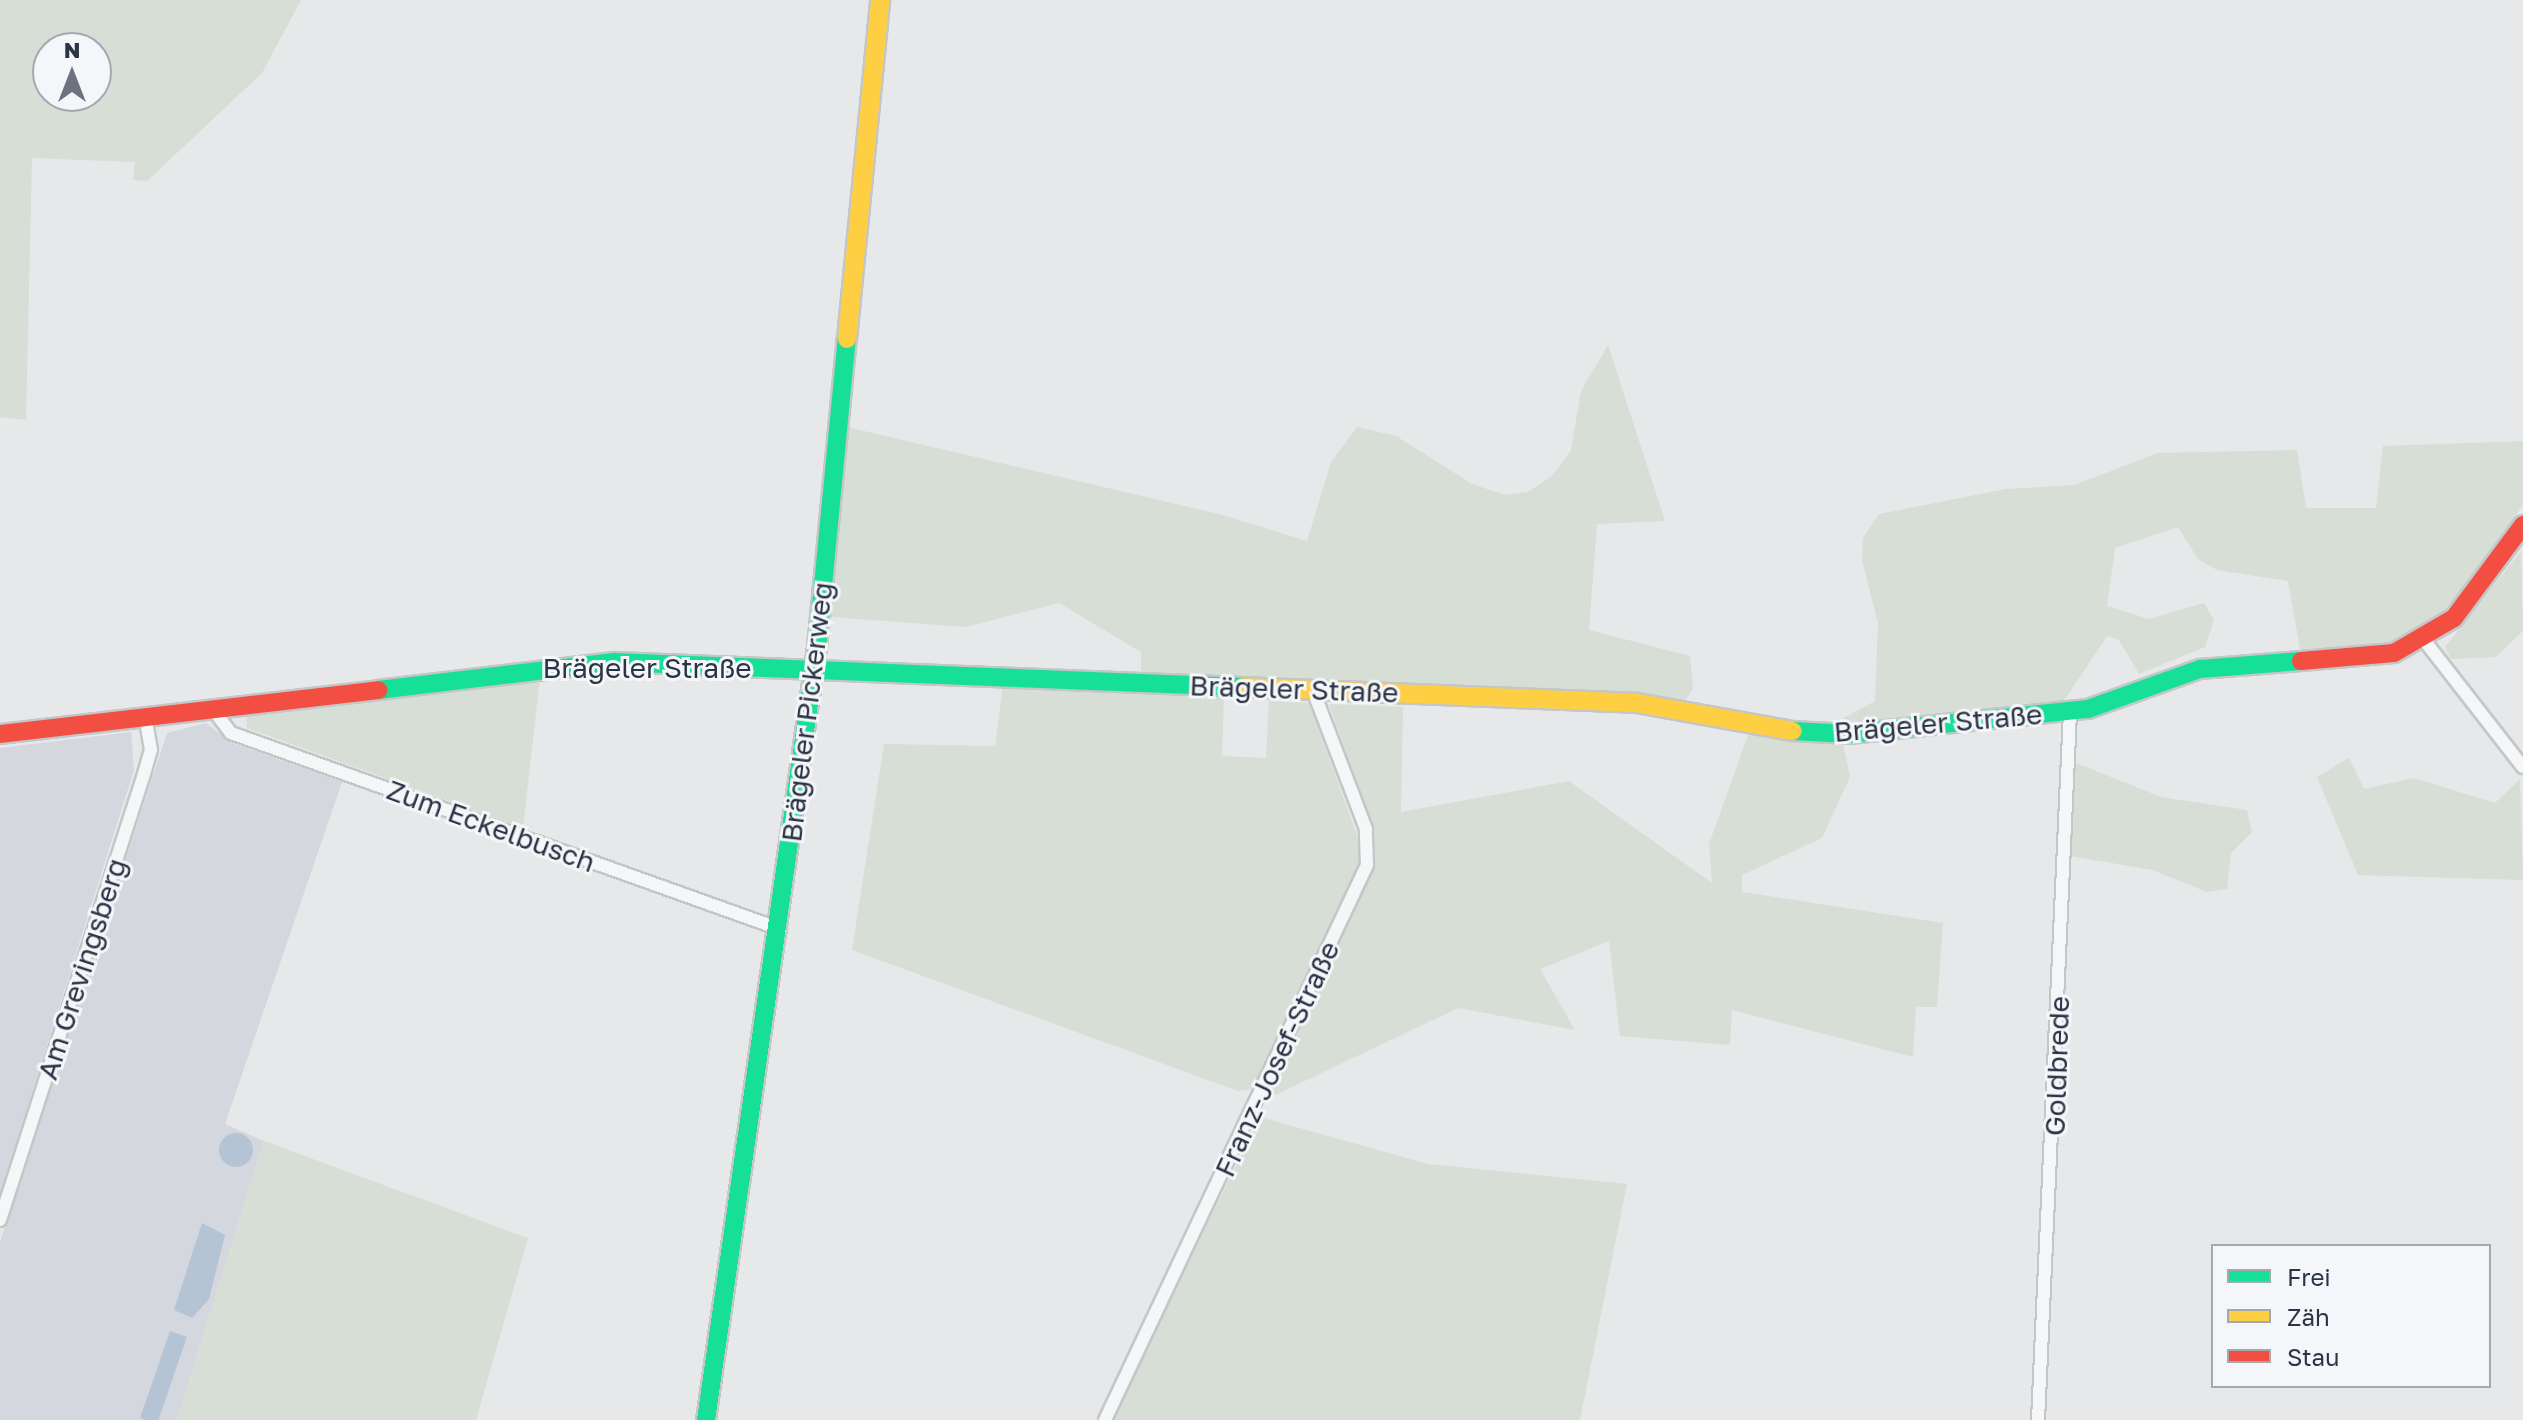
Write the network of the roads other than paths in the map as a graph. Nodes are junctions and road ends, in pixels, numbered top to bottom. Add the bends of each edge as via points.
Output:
1 (880, 0) edge
2 (2523, 525) edge
3 (2424, 640) junction
4 (814, 670) junction
5 (1313, 690) junction
6 (212, 708) junction
7 (2070, 712) junction
8 (145, 716) junction
9 (0, 734) edge
10 (2523, 767) edge
11 (780, 929) junction
12 (0, 1220) edge
13 (706, 1420) edge
14 (1105, 1420) edge
15 (2038, 1420) edge

1 - 4 street, Brägeler Pickerweg
2 - 3 street, Brägeler Straße via 2469,603
3 - 7 street, Brägeler Straße via 2366,658 2200,669 2107,705
3 - 10 street
4 - 5 street, Brägeler Straße
4 - 6 street, Brägeler Straße via 579,663
4 - 11 street, Brägeler Pickerweg
5 - 7 street, Brägeler Straße via 1637,703 1821,733
5 - 14 street, Franz-Josef-Straße via 1366,829 1367,865
6 - 8 street, Brägeler Straße
6 - 11 street, Zum Eckelbusch via 231,733
7 - 15 street, Goldbrede
8 - 9 street, Brägeler Straße
8 - 12 street, Am Grevingsberg via 151,750
11 - 13 street, Brägeler Pickerweg

